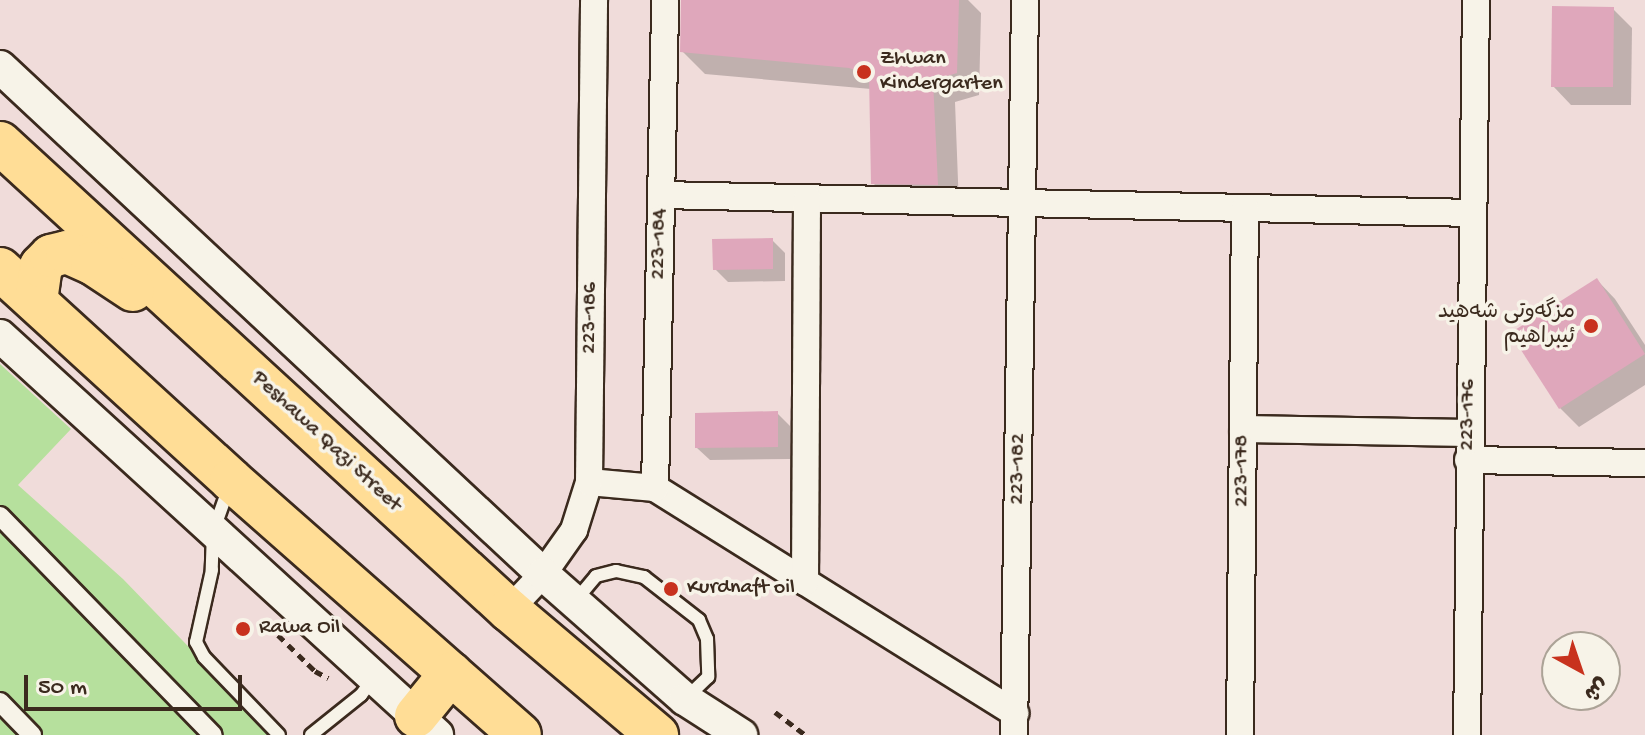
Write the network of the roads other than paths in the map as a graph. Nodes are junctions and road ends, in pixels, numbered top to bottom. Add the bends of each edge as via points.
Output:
1 (594, 0) edge
2 (665, 0) edge
3 (1025, 0) edge
4 (1476, 0) edge
5 (0, 67) edge
6 (1, 153) edge
7 (661, 195) junction
8 (807, 198) junction
9 (1023, 203) junction
10 (1245, 208) junction
11 (1472, 213) junction
12 (0, 269) edge
13 (36, 301) junction
14 (0, 336) edge
15 (228, 351) junction
16 (1243, 429) junction
17 (1469, 433) junction
18 (1468, 460) junction
19 (1645, 463) edge
20 (231, 480) junction
21 (589, 482) junction
22 (655, 488) junction
23 (0, 516) edge
24 (213, 532) junction
25 (543, 574) junction
26 (805, 582) junction
27 (576, 600) junction
28 (509, 610) junction
29 (451, 673) junction
30 (374, 678) junction
31 (685, 699) junction
32 (0, 702) edge
33 (1015, 724) edge
34 (426, 725) edge
35 (32, 735) edge
36 (213, 735) edge
37 (279, 735) edge
38 (311, 735) edge
39 (520, 735) edge
40 (657, 735) edge
41 (741, 735) edge
42 (1240, 735) edge
43 (1467, 735) edge

1 - 21 street, 223-186
2 - 7 street, 223-184
3 - 9 street, 223-182
4 - 11 street, 223-176
5 - 25 street
6 - 15 highway, Peshawa Qazi Street
7 - 8 street
7 - 22 street, 223-184
8 - 9 street
8 - 26 street
9 - 10 street
9 - 33 street, 223-182
10 - 11 street
10 - 16 street, 223-178
11 - 17 street, 223-176
12 - 13 highway
13 - 15 highway via 41,266 51,256 67,252
13 - 20 highway
14 - 24 street
15 - 28 highway, Peshawa Qazi Street
16 - 17 street
16 - 42 street, 223-178
17 - 18 street, 223-176
18 - 19 street
18 - 43 street, 223-176
20 - 24 lane
20 - 29 highway
21 - 22 street
21 - 25 street, 223-186 via 574,530
22 - 26 street
23 - 36 street
24 - 30 street
24 - 37 lane via 212,570 196,642 204,657
25 - 27 street
25 - 28 street, 223-186
26 - 33 street
27 - 31 street
27 - 31 lane via 596,576 616,571 644,577 699,620 707,639 708,677
28 - 40 highway, Peshawa Qazi Street
29 - 34 highway
29 - 39 highway
30 - 34 street
30 - 38 lane
31 - 41 street
32 - 35 street

